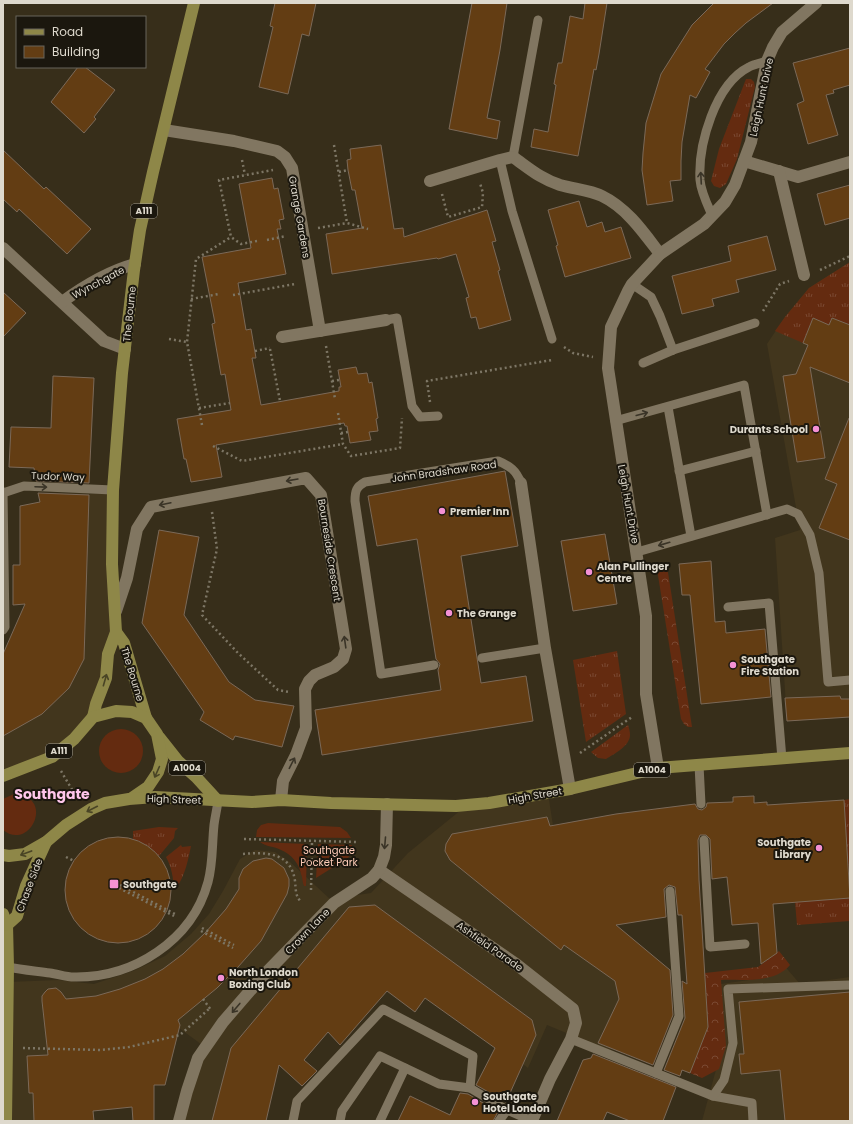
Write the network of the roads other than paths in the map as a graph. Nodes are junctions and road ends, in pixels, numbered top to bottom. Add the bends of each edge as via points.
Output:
1 (194, 3) edge
2 (816, 3) edge
3 (538, 20) dead end
4 (767, 62) junction
5 (164, 130) junction
6 (513, 157) junction
7 (500, 160) junction
8 (744, 161) junction
9 (850, 162) edge
10 (779, 171) junction
11 (433, 180) road end
12 (712, 215) junction
13 (3, 248) edge
14 (660, 254) junction
15 (135, 264) junction
16 (804, 276) dead end
17 (632, 284) junction
18 (62, 302) junction
19 (386, 320) joint
20 (755, 323) dead end
21 (321, 331) junction
22 (282, 337) road end
23 (552, 339) road end
24 (125, 349) junction
25 (673, 350) junction
26 (642, 363) dead end
27 (668, 407) junction
28 (435, 416) road end
29 (615, 421) junction
30 (756, 451) junction
31 (679, 471) junction
32 (522, 483) joint
33 (113, 490) junction
34 (3, 492) edge
35 (767, 515) junction
36 (691, 536) junction
37 (637, 552) junction
38 (728, 607) dead end
39 (116, 611) junction
40 (3, 630) edge
41 (116, 632) junction
42 (545, 648) junction
43 (482, 658) dead end
44 (434, 665) dead end
45 (850, 680) edge
46 (93, 717) junction
47 (146, 718) junction
48 (157, 734) junction
49 (850, 753) edge
50 (782, 759) junction
51 (699, 764) junction
52 (658, 768) junction
53 (3, 776) edge
54 (570, 789) junction
55 (129, 800) junction
56 (281, 800) junction
57 (218, 801) junction
58 (387, 804) junction
59 (702, 804) dead end
60 (704, 840) dead end
61 (46, 842) junction
62 (3, 855) edge
63 (379, 870) junction
64 (670, 891) dead end
65 (5, 919) edge
66 (745, 944) dead end
67 (8, 967) junction
68 (850, 985) edge
69 (571, 1039) junction
70 (405, 1068) junction
71 (656, 1073) junction
72 (470, 1088) junction
73 (714, 1096) junction
74 (507, 1110) junction
75 (6, 1121) edge
76 (180, 1121) edge
77 (293, 1121) edge
78 (340, 1121) edge
79 (380, 1121) edge
80 (499, 1121) edge
81 (532, 1121) edge
82 (753, 1121) edge

1 - 5 main road, The Bourne / A111
2 - 4 street, Leigh Hunt Drive via 782,32
3 - 6 lane
4 - 8 street, Leigh Hunt Drive via 751,142
12 -> 4 lane via 700,181 703,141 707,127 715,106 736,76 749,67
5 - 15 main road, The Bourne / A111 via 140,230
5 - 21 street, Grange Gardens via 277,151 285,157 291,166
6 - 7 street
6 - 14 street via 542,178 562,186 601,195 620,207
7 - 11 street
7 - 23 lane via 512,211
8 - 10 street
8 - 12 street, Leigh Hunt Drive via 725,202
9 - 10 street via 798,177
10 - 16 street
12 - 14 street, Leigh Hunt Drive via 704,224
13 - 18 street, Wynchgate
14 - 17 street, Leigh Hunt Drive
15 - 18 street, Wynchgate via 119,268
15 - 24 main road, The Bourne / A111
17 - 25 lane via 651,297
17 - 29 street, Leigh Hunt Drive via 611,327 608,368
18 - 24 street, Wynchgate via 104,341
19 - 21 street
19 - 28 lane via 397,318 412,406 420,417
20 - 25 lane
21 - 22 street
24 - 33 main road, The Bourne / A111
25 - 26 lane
29 -> 27 lane
27 - 30 lane via 744,386
27 - 31 lane
29 - 37 street, Leigh Hunt Drive
30 - 31 lane
30 - 35 lane
31 - 36 lane
32 - 42 street, John Bradshaw Road
32 - 44 lane, John Bradshaw Road via 508,465 498,461 365,482 358,486 355,492 381,674
34 -> 33 lane, Tudor Way via 24,486
33 - 39 main road, The Bourne / A111 via 112,564
34 - 40 lane
35 - 36 lane
35 - 45 lane via 787,509 798,514 810,535 819,572 828,682
36 -> 37 lane
37 - 52 street, Leigh Hunt Drive via 646,616 647,706
38 - 50 lane via 769,602
39 - 41 main road, The Bourne / A111
56 -> 39 street, Bourneside Crescent via 283,781 306,728 305,689 315,675 334,667 343,659 346,649 321,495 306,478 151,507 137,529 127,578
46 -> 41 main road, The Bourne / A111 via 106,678 108,654
41 - 47 main road, The Bourne / A111 via 124,643
42 - 43 lane
42 - 54 street, John Bradshaw Road
46 - 47 main road via 116,711 132,712
46 - 53 main road, A111 via 74,739 52,757
47 - 48 main road, A111
48 -> 55 main road, A111 via 162,759 158,772 148,788
48 - 57 main road, High Street / A1004 via 178,761
49 - 50 main road, High Street / A1004
50 - 51 main road, High Street / A1004
51 - 52 main road, High Street / A1004
51 - 59 lane
52 - 54 main road, High Street / A1004
54 - 58 main road, High Street / A1004 via 467,805
55 - 57 main road, High Street / A1004 via 154,797
55 -> 61 main road, A111 via 105,803 91,809
56 - 57 main road, High Street / A1004
56 - 58 main road, High Street / A1004
57 - 67 lane via 208,882 202,900 183,930 164,947 143,961 99,975 73,977
58 -> 63 street via 386,845
60 - 66 lane via 710,947
61 -> 62 main road, A111 via 25,854
61 - 65 main road, Chase Side / A111 via 26,886 16,916
63 - 69 street, Ashfield Parade via 516,964 573,1009 576,1023
63 -> 76 street, Crown Lane via 372,878 334,903 262,977 216,1031 198,1058
64 - 71 lane via 679,1016
65 - 67 main road, Chase Side / A111
67 - 75 main road, Chase Side / A111
68 - 73 lane via 728,989 733,1043 724,1080
69 - 71 lane
69 - 81 street, Ashfield Parade
70 - 72 lane via 439,1084
70 - 78 lane via 380,1056 342,1111
70 - 79 lane
71 - 73 lane
72 - 74 lane
72 - 77 lane via 473,1056 383,1009 297,1101
73 - 82 lane via 752,1103
74 - 80 lane
74 - 81 lane

